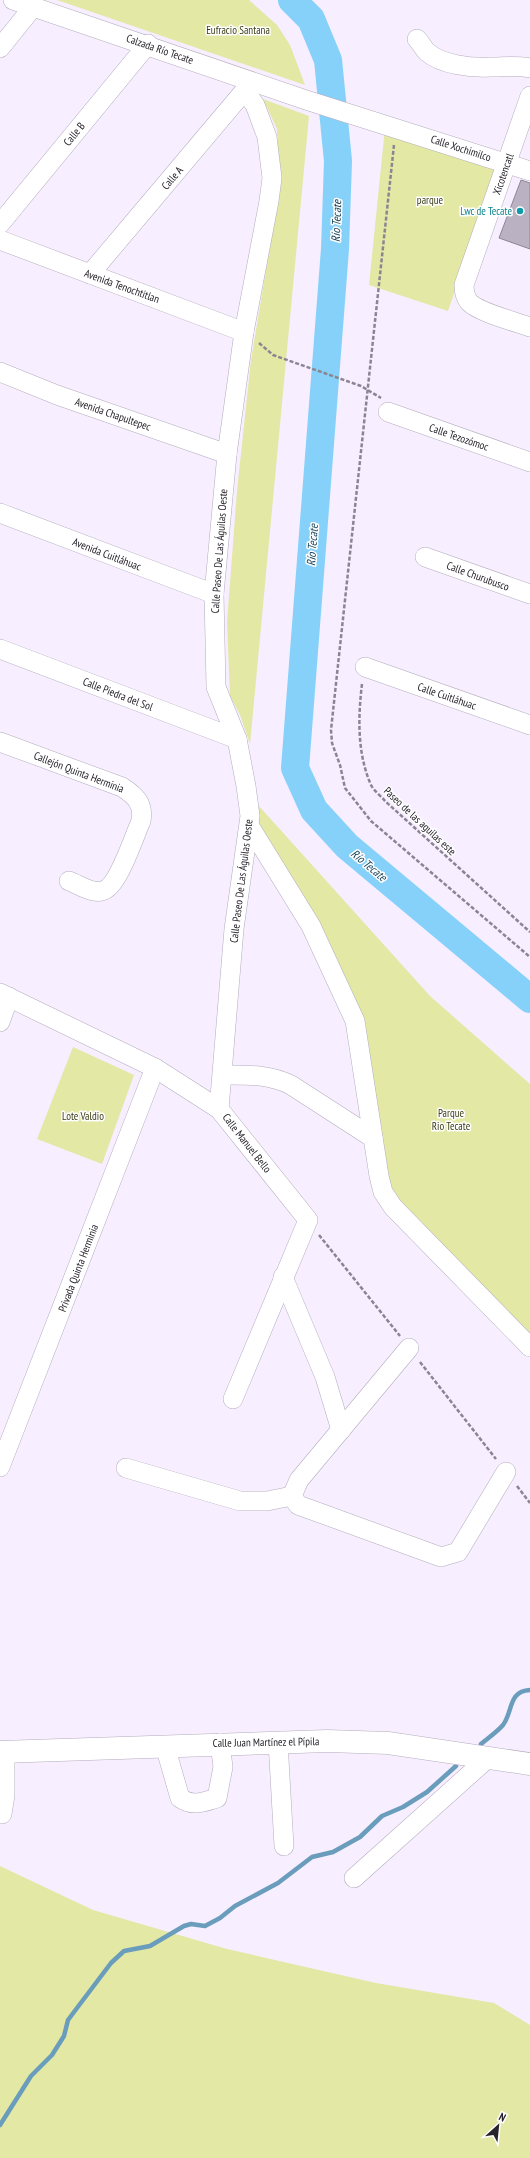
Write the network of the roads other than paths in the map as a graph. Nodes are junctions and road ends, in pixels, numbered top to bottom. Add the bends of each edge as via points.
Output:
1 (13, 0) edge
2 (33, 7) junction
3 (417, 39) dead end
4 (148, 44) junction
5 (0, 48) edge
6 (530, 68) edge
7 (249, 86) junction
8 (530, 96) edge
9 (306, 100) joint
10 (507, 163) junction
11 (530, 171) edge
12 (0, 224) edge
13 (0, 240) edge
14 (90, 274) junction
15 (530, 327) edge
16 (244, 332) junction
17 (0, 372) edge
18 (388, 412) road end
19 (227, 454) junction
20 (530, 462) edge
21 (0, 513) edge
22 (425, 557) dead end
23 (214, 594) junction
24 (530, 594) edge
25 (0, 649) edge
26 (365, 667) road end
27 (530, 725) edge
28 (236, 739) junction
29 (0, 742) edge
30 (250, 827) junction
31 (69, 881) dead end
32 (4, 995) edge
33 (0, 1022) edge
34 (155, 1068) junction
35 (223, 1075) junction
36 (219, 1109) junction
37 (373, 1138) junction
38 (283, 1277) junction
39 (530, 1347) edge
40 (409, 1348) dead end
41 (232, 1399) dead end
42 (341, 1430) junction
43 (0, 1468) edge
44 (126, 1468) dead end
45 (506, 1472) dead end
46 (292, 1496) junction
47 (278, 1742) junction
48 (220, 1743) junction
49 (165, 1746) junction
50 (2, 1752) edge
51 (488, 1758) junction
52 (530, 1764) edge
53 (2, 1814) dead end
54 (284, 1846) dead end
55 (354, 1878) dead end

1 - 2 street, Calzada Río Tecate
2 - 4 street, Calzada Río Tecate
2 - 5 street
3 - 6 street via 427,52 452,63 487,68
4 - 7 street, Calzada Río Tecate
4 - 12 street, Calle B
7 - 9 street, Calzada Río Tecate
7 - 14 street, Calle A
7 - 16 street, Calle Paseo De Las Águilas Oeste via 267,137 272,178
8 - 10 street, Xicotencatl
9 - 10 street, Calle Xochimilco
10 - 11 street, Calle Xochimilco
10 - 15 street, Xicotencatl via 464,285 466,298 474,307
13 - 14 street, Avenida Tenochtitlan
14 - 16 street, Avenida Tenochtitlan
16 - 19 street, Calle Paseo De Las Águilas Oeste
17 - 19 street, Avenida Chapultepec via 57,395
18 - 20 street, Calle Tezozómoc
19 - 23 street, Calle Paseo De Las Águilas Oeste
21 - 23 street, Avenida Cuitláhuac
22 - 24 street, Calle Churubusco
23 - 28 street, Calle Paseo De Las Águilas Oeste via 216,687
25 - 28 street, Calle Piedra del Sol
26 - 27 street, Calle Cuitláhuac
28 - 30 street, Calle Paseo De Las Águilas Oeste via 246,786
29 - 31 street, Callejón Quinta Herminia via 122,787 140,803 143,812 141,821 114,884 102,892
30 - 35 street, Calle Paseo De Las Águilas Oeste via 240,877 234,929
30 - 37 street via 311,926 356,1021
32 - 33 street
32 - 34 street, Calle Manuel Bello
34 - 36 street, Calle Manuel Bello
34 - 43 street, Privada Quinta Herminia
35 - 36 street, Calle Paseo De Las Águilas Oeste
35 - 37 street via 278,1078
36 - 38 street, Calle Manuel Bello via 308,1220
37 - 39 street via 383,1192 393,1207
38 - 41 street, Calle Manuel Bello
38 - 42 street via 325,1377
40 - 42 street
42 - 46 street via 299,1480
44 - 46 street via 240,1501 267,1501
45 - 46 street via 458,1552 441,1557 298,1505
47 - 48 main road, Calle Juan Martínez el Pípila
47 - 51 main road, Calle Juan Martínez el Pípila via 388,1743
47 - 54 street
48 - 49 main road, Calle Juan Martínez el Pípila
48 - 49 street via 223,1767 217,1798 194,1804 180,1798
49 - 50 main road, Calle Juan Martínez el Pípila
50 - 53 street via 5,1795
51 - 52 main road, Calle Juan Martínez el Pípila
51 - 55 street

